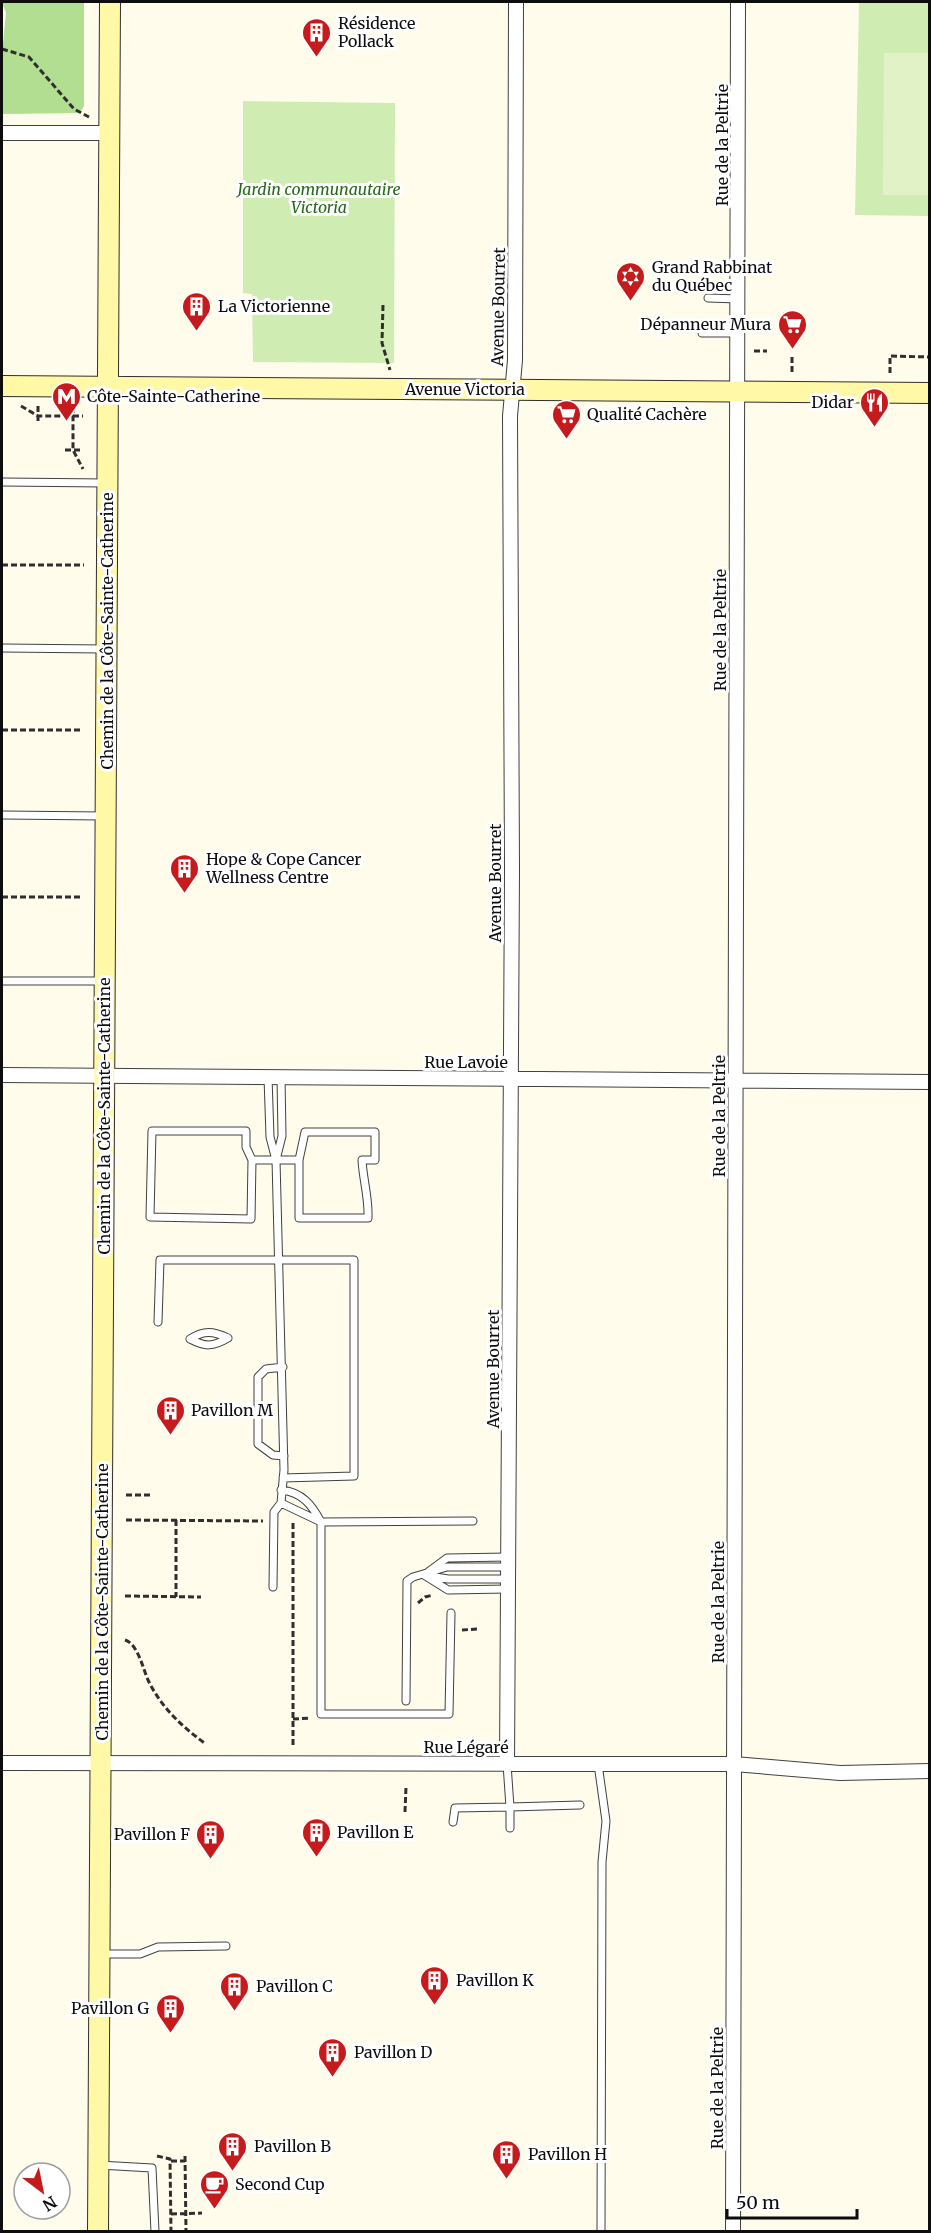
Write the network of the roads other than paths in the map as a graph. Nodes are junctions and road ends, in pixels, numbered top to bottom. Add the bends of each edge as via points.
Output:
1 (110, 2) edge
2 (516, 2) edge
3 (738, 2) edge
4 (2, 133) edge
5 (110, 133) junction
6 (708, 298) dead end
7 (738, 298) junction
8 (702, 333) dead end
9 (738, 333) junction
10 (2, 386) edge
11 (108, 387) junction
12 (512, 390) junction
13 (737, 391) junction
14 (930, 393) edge
15 (2, 482) edge
16 (109, 483) junction
17 (2, 648) edge
18 (107, 649) junction
19 (2, 815) edge
20 (106, 816) junction
21 (2, 981) edge
22 (105, 981) junction
23 (2, 1075) edge
24 (105, 1076) junction
25 (274, 1077) junction
26 (511, 1078) junction
27 (736, 1080) junction
28 (930, 1082) edge
29 (252, 1160) junction
30 (276, 1160) junction
31 (298, 1160) junction
32 (280, 1260) junction
33 (158, 1322) dead end
34 (283, 1367) junction
35 (284, 1456) junction
36 (283, 1478) junction
37 (281, 1490) junction
38 (281, 1503) junction
39 (473, 1521) dead end
40 (321, 1522) junction
41 (508, 1573) junction
42 (424, 1575) junction
43 (273, 1587) dead end
44 (451, 1613) dead end
45 (406, 1701) dead end
46 (101, 1762) junction
47 (2, 1763) edge
48 (507, 1764) junction
49 (598, 1764) junction
50 (734, 1764) junction
51 (930, 1771) edge
52 (580, 1805) dead end
53 (510, 1807) junction
54 (453, 1822) dead end
55 (510, 1828) dead end
56 (226, 1946) dead end
57 (99, 1954) junction
58 (98, 2165) junction
59 (98, 2232) edge
60 (155, 2232) edge
61 (601, 2232) edge
62 (733, 2232) edge

1 - 5 main road, Chemin de la Côte-Sainte-Catherine
2 - 12 street, Avenue Bourret
3 - 7 street, Rue de la Peltrie
4 - 5 street
5 - 11 main road, Chemin de la Côte-Sainte-Catherine
6 - 7 lane
7 - 9 street, Rue de la Peltrie
8 - 9 lane
9 - 13 street, Rue de la Peltrie
10 - 11 main road, Avenue Victoria
11 - 12 main road, Avenue Victoria
11 - 16 main road, Chemin de la Côte-Sainte-Catherine
12 - 13 main road, Avenue Victoria
12 - 26 street, Avenue Bourret
13 - 14 main road, Avenue Victoria
13 - 27 street, Rue de la Peltrie
15 - 16 lane
16 - 18 main road, Chemin de la Côte-Sainte-Catherine
17 - 18 lane
18 - 20 main road, Chemin de la Côte-Sainte-Catherine
19 - 20 lane
20 - 22 main road, Chemin de la Côte-Sainte-Catherine
21 - 22 lane
22 - 24 main road, Chemin de la Côte-Sainte-Catherine
23 - 24 street, Rue Lavoie
24 - 25 street, Rue Lavoie
24 - 46 main road, Chemin de la Côte-Sainte-Catherine
25 - 26 street, Rue Lavoie
25 - 30 lane via 270,1137
25 - 30 lane via 282,1136
26 - 27 street, Rue Lavoie
26 - 41 street, Avenue Bourret
27 - 28 street, Rue Lavoie
27 - 50 street, Rue de la Peltrie
29 - 29 lane via 251,1219 150,1217 152,1131 246,1131 246,1147
29 - 30 lane
30 - 31 lane
30 - 32 lane
31 - 31 lane via 299,1218 368,1218 362,1160 375,1160 375,1131 305,1132
32 - 33 lane via 160,1260
32 - 34 lane
32 - 36 lane via 354,1260 354,1476
34 - 35 lane
34 - 35 lane via 266,1369 258,1377 257,1441 264,1450
35 - 36 lane
36 - 37 lane
37 - 38 lane
37 - 40 lane via 291,1491 310,1503
38 - 40 lane
38 - 43 lane via 274,1512
39 - 40 lane
40 - 44 lane via 321,1714 449,1714
41 - 42 lane via 447,1568
41 - 42 lane via 448,1590
41 - 48 street, Avenue Bourret
42 - 45 lane via 410,1578 405,1588
46 - 47 street, Rue Légaré
46 - 48 street, Rue Légaré
46 - 57 main road, Chemin de la Côte-Sainte-Catherine
48 - 49 street, Rue Légaré
48 - 53 lane
49 - 50 street, Rue Légaré
49 - 61 lane via 606,1821 602,1862
50 - 51 street, Rue Légaré via 840,1773
50 - 62 street, Rue de la Peltrie
52 - 53 lane
53 - 54 lane via 455,1808
53 - 55 lane
56 - 57 lane via 158,1947 140,1954
57 - 58 main road, Chemin de la Côte-Sainte-Catherine
58 - 59 main road, Chemin de la Côte-Sainte-Catherine
58 - 60 lane via 152,2168

